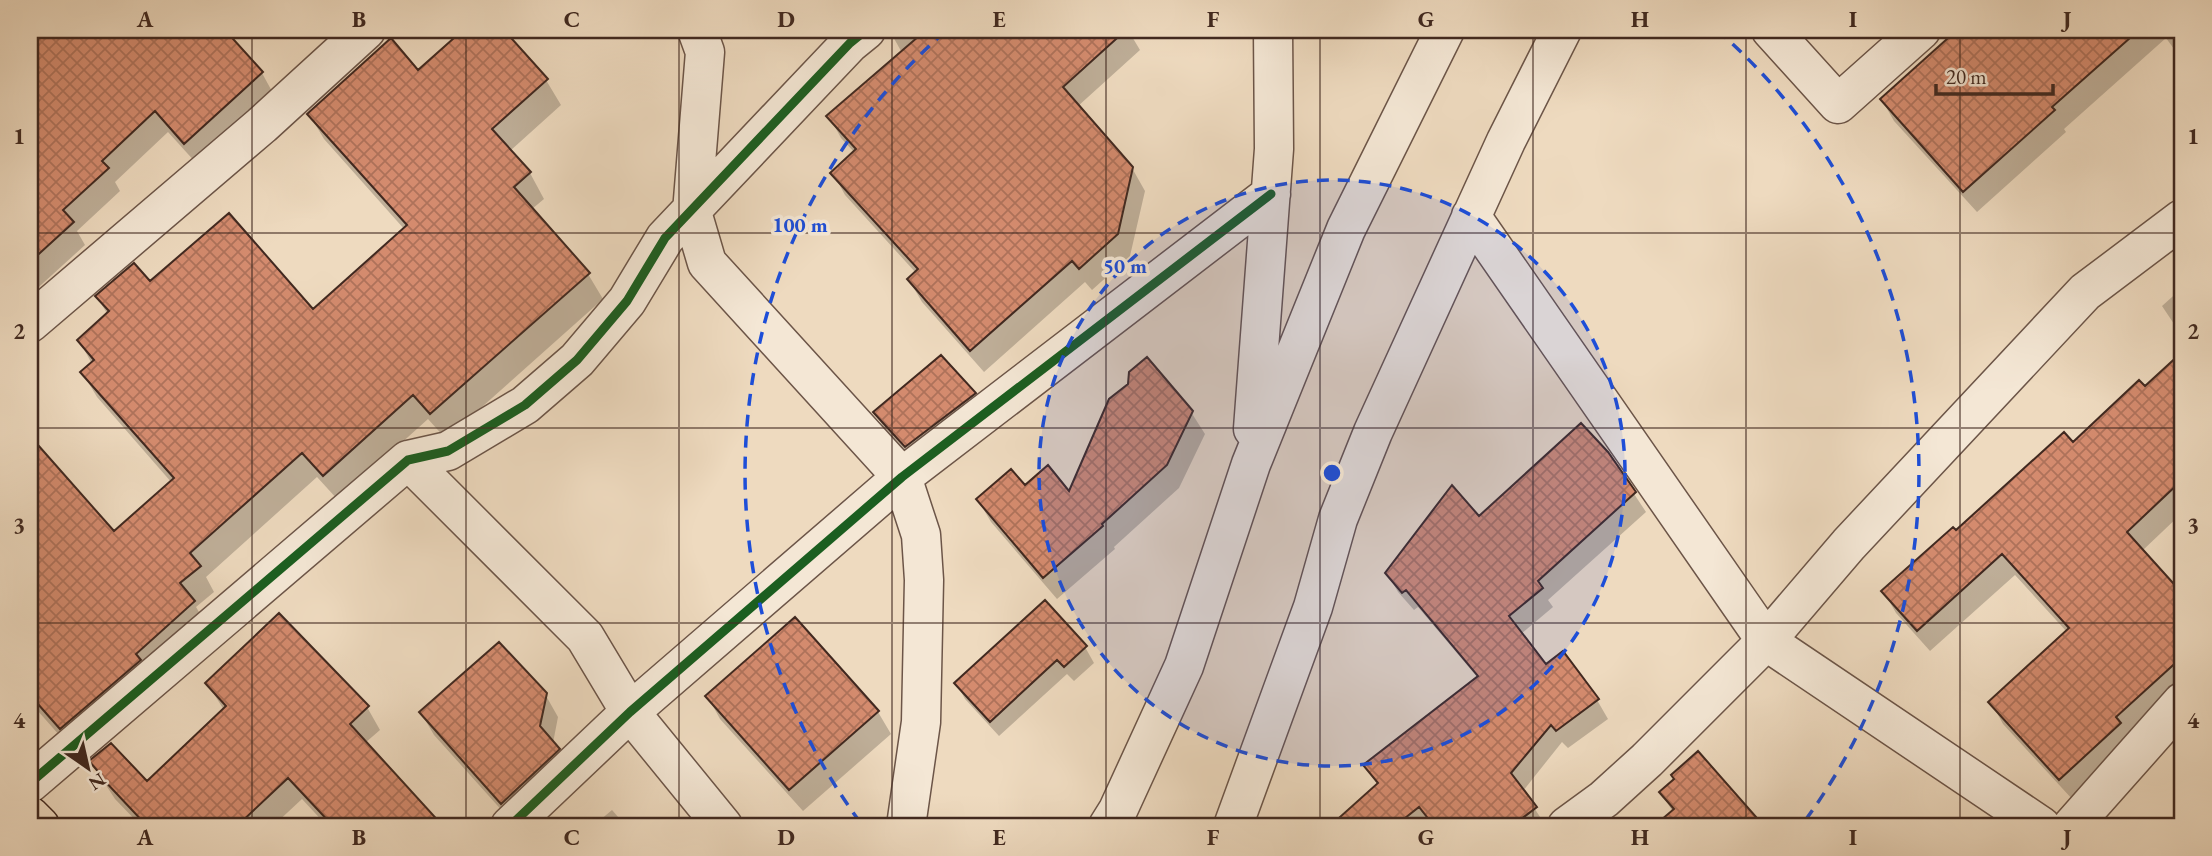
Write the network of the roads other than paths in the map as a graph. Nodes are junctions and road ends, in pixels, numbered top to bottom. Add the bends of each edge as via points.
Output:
1 (366, 30) edge
2 (697, 30) edge
3 (866, 30) edge
4 (1273, 30) edge
5 (1445, 30) edge
6 (1562, 30) edge
7 (1771, 30) edge
8 (1921, 30) edge
9 (1271, 194) junction
10 (692, 212) junction
11 (1471, 216) junction
12 (2182, 219) edge
13 (30, 324) edge
14 (408, 460) junction
15 (1251, 464) junction
16 (902, 477) junction
17 (1766, 640) junction
18 (2182, 702) edge
19 (630, 712) junction
20 (30, 783) edge
21 (30, 816) edge
22 (40, 826) edge
23 (510, 826) edge
24 (723, 826) edge
25 (906, 826) edge
26 (1108, 826) edge
27 (1233, 826) edge
28 (1567, 826) edge
29 (2041, 826) edge
30 (2072, 826) edge

1 - 13 street
2 - 10 street via 705,52
3 - 10 street
4 - 9 street
5 - 15 street via 1346,229
6 - 11 street
7 - 8 street via 1838,104
9 - 15 street
9 - 16 street
10 - 14 street via 666,238 627,301 577,360 525,405 448,451
10 - 16 street via 707,263
11 - 17 street
11 - 27 street via 1343,507 1309,619
12 - 17 street via 2085,292 1849,544
14 - 19 street via 586,637
14 - 20 street
15 - 26 street via 1184,666
16 - 19 street
16 - 25 street via 920,535 924,580 921,722
17 - 28 street via 1647,760
17 - 29 street
18 - 30 street
19 - 23 street
19 - 24 street
21 - 22 highway

